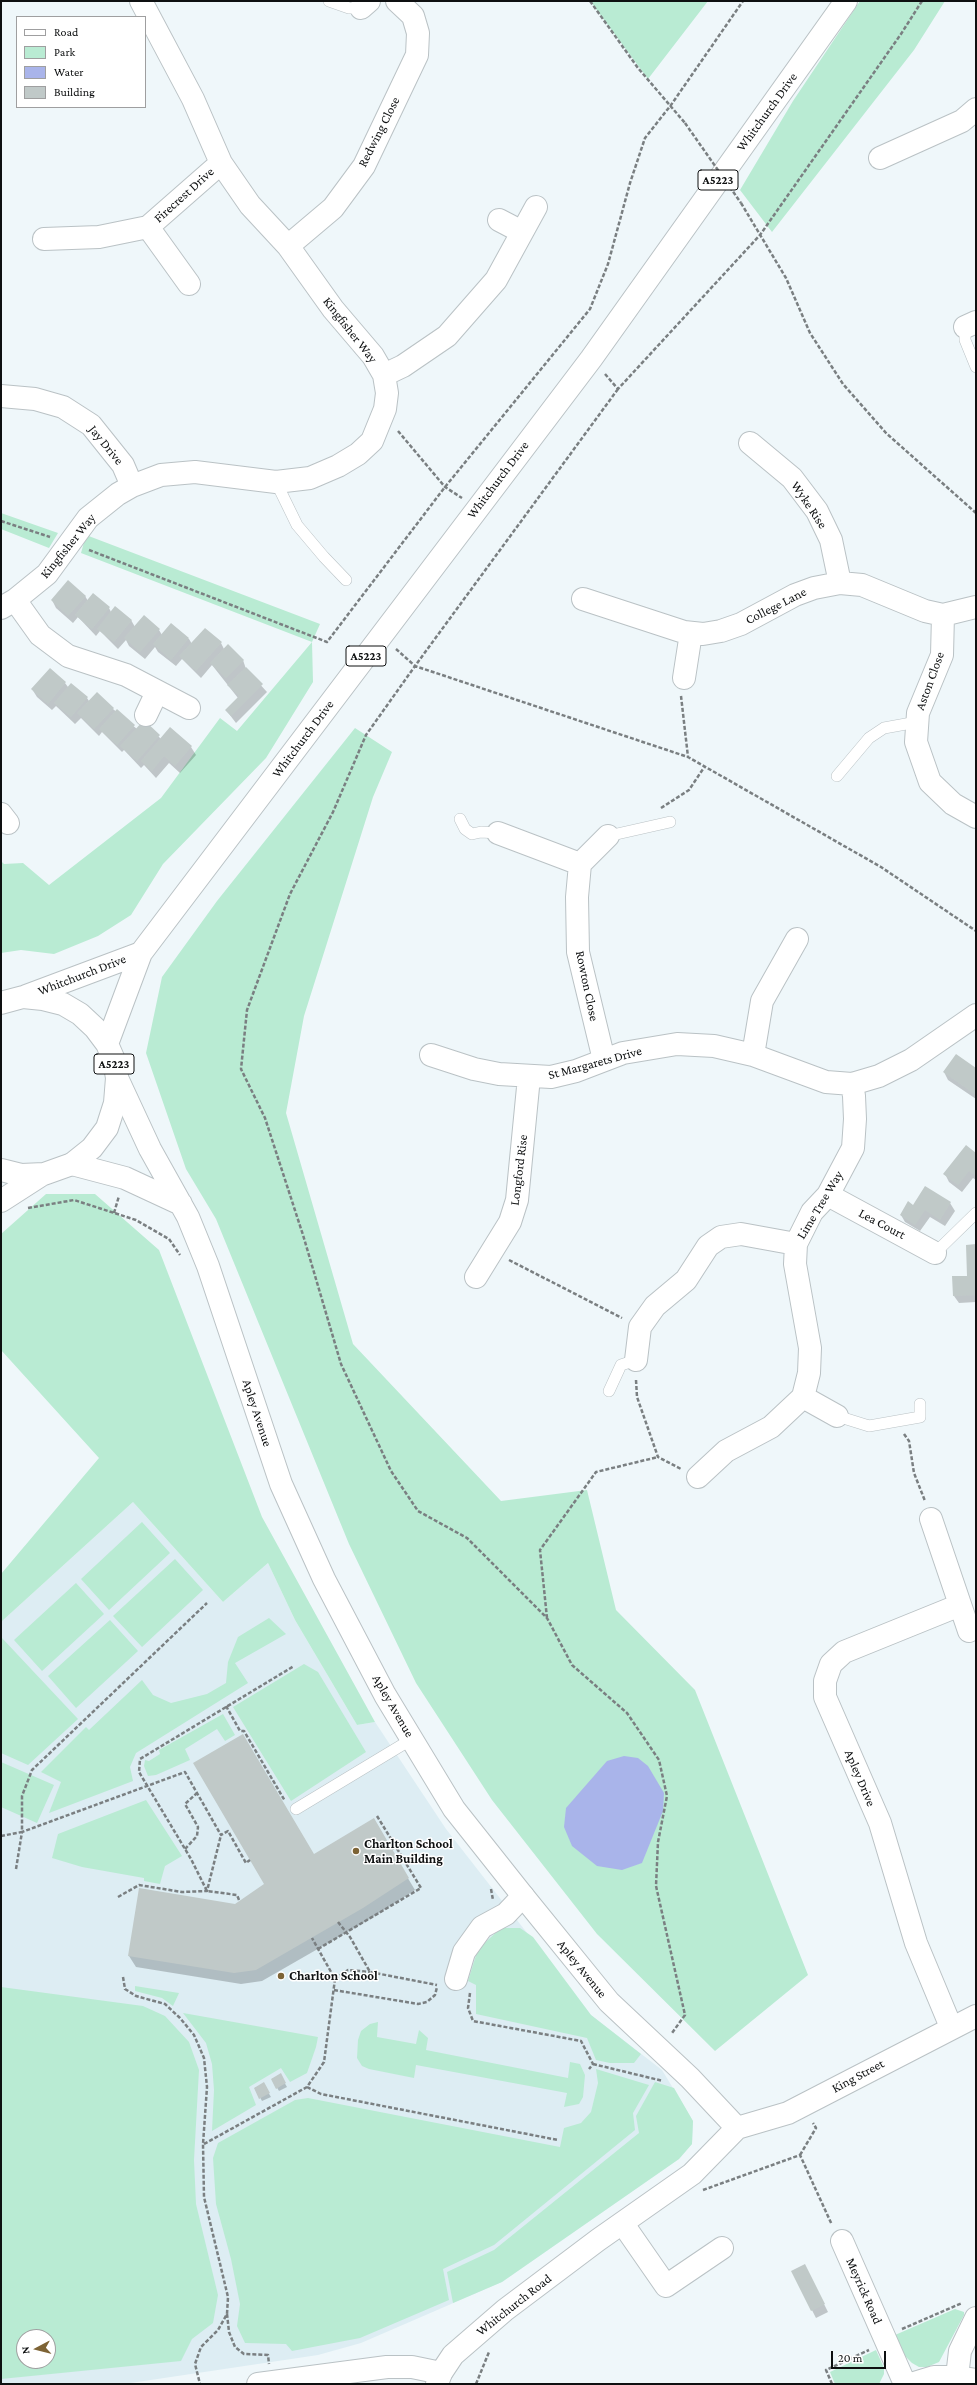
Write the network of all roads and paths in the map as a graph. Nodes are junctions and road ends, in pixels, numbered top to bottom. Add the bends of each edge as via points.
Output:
1 (141, 1) edge
2 (329, 1) edge
3 (397, 1) edge
4 (590, 1) edge
5 (743, 1) edge
6 (846, 1) edge
7 (922, 1) edge
8 (365, 4) edge
9 (671, 105) junction
10 (976, 109) edge
11 (880, 158) dead end
12 (220, 163) junction
13 (536, 207) dead end
14 (499, 220) dead end
15 (148, 227) junction
16 (522, 232) junction
17 (760, 235) junction
18 (44, 239) dead end
19 (288, 246) junction
20 (189, 284) dead end
21 (970, 325) edge
22 (591, 359) junction
23 (976, 367) edge
24 (384, 375) junction
25 (618, 389) junction
26 (1, 396) edge
27 (381, 420) junction
28 (750, 443) dead end
29 (276, 482) junction
30 (132, 486) junction
31 (445, 487) junction
32 (476, 510) junction
33 (976, 513) edge
34 (1, 521) edge
35 (70, 543) junction
36 (346, 580) dead end
37 (840, 583) junction
38 (583, 599) dead end
39 (8, 604) edge
40 (976, 607) edge
41 (943, 615) junction
42 (690, 633) junction
43 (381, 636) junction
44 (415, 666) junction
45 (684, 678) joint
46 (157, 692) junction
47 (189, 708) dead end
48 (146, 715) dead end
49 (916, 722) junction
50 (688, 757) junction
51 (706, 766) junction
52 (837, 776) dead end
53 (656, 810) dead end
54 (976, 817) edge
55 (460, 819) dead end
56 (670, 822) dead end
57 (498, 833) joint
58 (608, 836) joint
59 (580, 864) junction
60 (976, 931) edge
61 (797, 939) dead end
62 (141, 952) junction
63 (8, 999) edge
64 (976, 1015) edge
65 (107, 1044) junction
66 (431, 1055) dead end
67 (753, 1056) junction
68 (604, 1060) junction
69 (529, 1077) junction
70 (117, 1078) junction
71 (852, 1084) junction
72 (72, 1164) junction
73 (1, 1170) edge
74 (44, 1174) junction
75 (828, 1195) junction
76 (1, 1201) edge
77 (181, 1204) junction
78 (976, 1213) edge
79 (796, 1244) junction
80 (491, 1252) junction
81 (935, 1253) joint
82 (476, 1277) dead end
83 (640, 1327) junction
84 (636, 1360) junction
85 (609, 1391) dead end
86 (803, 1397) junction
87 (920, 1404) dead end
88 (837, 1416) joint
89 (897, 1435) dead end
90 (658, 1457) junction
91 (698, 1477) joint
92 (931, 1519) joint
93 (207, 1603) dead end
94 (960, 1604) junction
95 (547, 1618) junction
96 (969, 1631) dead end
97 (294, 1666) dead end
98 (226, 1706) junction
99 (412, 1739) junction
100 (147, 1787) junction
101 (197, 1793) junction
102 (296, 1809) joint
103 (377, 1816) dead end
104 (22, 1832) junction
105 (221, 1835) junction
106 (1, 1836) edge
107 (396, 1847) junction
108 (185, 1849) junction
109 (392, 1849) dead end
110 (250, 1860) dead end
111 (16, 1869) dead end
112 (207, 1891) junction
113 (523, 1896) junction
114 (118, 1897) dead end
115 (239, 1900) dead end
116 (338, 1922) dead end
117 (347, 1934) junction
118 (312, 1938) dead end
119 (318, 1949) junction
120 (370, 1972) junction
121 (123, 1977) dead end
122 (335, 1979) junction
123 (452, 1985) junction
124 (334, 1990) junction
125 (976, 2016) edge
126 (951, 2027) junction
127 (659, 2050) junction
128 (593, 2064) junction
129 (589, 2069) dead end
130 (670, 2082) dead end
131 (307, 2087) junction
132 (804, 2105) junction
133 (737, 2128) junction
134 (558, 2140) dead end
135 (203, 2144) junction
136 (800, 2155) junction
137 (692, 2174) junction
138 (623, 2224) junction
139 (842, 2241) joint
140 (722, 2248) dead end
141 (970, 2310) edge
142 (227, 2314) junction
143 (885, 2339) junction
144 (439, 2378) edge
145 (967, 2379) edge
146 (265, 2383) edge
147 (200, 2384) edge
148 (832, 2384) edge
149 (905, 2384) edge
150 (910, 2384) edge

1 - 12 street, Kingfisher Way via 193,99
2 - 8 lane via 349,8
3 - 19 street, Redwing Close via 413,16 418,33 417,55 364,166 333,208
4 - 9 path via 638,68
5 - 9 path
6 - 22 street, Whitchurch Drive / A5223
7 - 17 path
9 - 17 path, bridge via 741,203
9 - 31 path via 645,138 608,264 590,308
10 - 11 street via 962,121
12 - 15 street, Firecrest Drive
12 - 19 street, Kingfisher Way via 250,205
13 - 16 street
14 - 16 street
15 - 18 street, Firecrest Drive via 99,236
15 - 20 street, Firecrest Drive
16 - 24 street via 496,280 447,336 403,366
17 - 25 path
17 - 33 path via 786,278 810,334 843,384 886,432
19 - 24 street, Kingfisher Way via 333,309 373,356
21 - 23 lane via 965,340
22 - 25 path
22 - 32 street, Whitchurch Drive / A5223
24 - 27 street, Kingfisher Way via 387,393
25 - 44 path
26 - 30 street, Jay Drive via 35,399 63,407 90,425 123,465
27 - 29 street, Kingfisher Way via 372,441 358,454 338,466 310,478
27 - 31 path via 393,426
28 - 37 street, Wyke Rise via 792,478 816,511 831,540
29 - 30 street, Kingfisher Way via 195,472 161,475
29 - 36 lane via 297,525
30 - 35 street, Kingfisher Way via 88,518
31 - 32 path
31 - 35 path via 327,642
32 - 43 street, Whitchurch Drive / A5223
34 - 35 path
35 - 39 street, Kingfisher Way via 47,574
37 - 41 street, College Lane via 862,585 925,611
37 - 42 street, College Lane via 795,595 741,624 721,631
38 - 42 street, College Lane
39 - 46 street via 40,635 68,656 126,675
40 - 41 street, College Lane
41 - 49 street, Aston Close via 942,655
42 - 45 street
43 - 44 path
43 - 62 street, Whitchurch Drive / A5223
44 - 50 path
44 - 95 path via 366,735 333,812 290,894 247,1010 241,1069 265,1118 341,1364 391,1471 418,1511 467,1538
45 - 50 path via 680,698
46 - 47 street
46 - 48 street
49 - 52 lane via 884,728 869,738
49 - 54 street, Aston Close via 916,742 930,782 953,804
50 - 51 path
51 - 53 path via 689,790
51 - 60 path via 881,867
55 - 57 lane via 465,829 472,834
56 - 58 lane
57 - 59 street
58 - 59 street
59 - 68 street, Rowton Close via 577,897 578,952
61 - 67 street via 762,1001
62 - 63 street, Whitchurch Drive / A5223
62 - 65 street, Whitchurch Drive / A5223
63 - 65 street, Whitchurch Drive / A5223 via 44,998 63,1004 95,1028
64 - 71 street via 911,1060 879,1076
65 - 70 street, Whitchurch Drive / A5223 via 114,1060
66 - 69 street, St Margarets Drive via 474,1069
67 - 68 street, St Margarets Drive via 714,1046 677,1044 623,1053
67 - 71 street, St Margarets Drive via 826,1082
68 - 69 street, St Margarets Drive via 551,1077
69 - 80 street, Longford Rise via 517,1200 510,1222
70 - 72 street, Whitchurch Drive / A5223 via 115,1103 107,1128 92,1148
70 - 77 street, Apley Avenue via 150,1148
71 - 75 street, Lime Tree Way via 855,1119 852,1148
72 - 74 street, Whitchurch Drive / A5223
72 - 77 street via 125,1178
73 - 74 street, Whitchurch Drive / A5223 via 21,1175
74 - 76 street, Whitchurch Drive / A5223
75 - 79 street, Lime Tree Way via 812,1212
75 - 81 street, Lea Court
77 - 99 street, Apley Avenue via 208,1266 281,1484 324,1579 385,1695
78 - 81 lane
79 - 83 street via 741,1234 721,1237 708,1246 686,1280 655,1306
79 - 86 street, Lime Tree Way via 795,1264 810,1348 809,1373
80 - 82 street, Longford Rise
80 - 83 path
83 - 84 street
84 - 85 lane via 621,1365
84 - 90 path via 637,1397
86 - 88 street
86 - 91 street via 771,1427 726,1451
87 - 88 lane via 920,1417 869,1426
89 - 92 path via 904,1434 909,1442 914,1473
90 - 91 path
90 - 95 path via 596,1472 540,1550
92 - 94 street
93 - 104 path via 32,1770 22,1796
94 - 96 street
94 - 126 street, Apley Drive via 844,1652 831,1664 825,1681 826,1697 880,1823 916,1943
95 - 127 path via 572,1664 627,1713 659,1760 667,1796 658,1842 656,1886 685,2015
97 - 98 path
98 - 100 path via 140,1759 139,1772
98 - 102 path via 240,1731 244,1730 287,1805
99 - 102 lane
99 - 113 street, Apley Avenue via 454,1809
100 - 101 path via 185,1772
100 - 104 path
100 - 108 path
101 - 105 path
101 - 108 path via 185,1804 198,1827 197,1836
103 - 107 path
104 - 106 path
104 - 111 path
105 - 110 path via 228,1831 246,1863
105 - 112 path
107 - 109 path
107 - 117 path via 421,1888
108 - 112 path
112 - 114 path via 182,1892 139,1885
112 - 115 path via 237,1896
113 - 123 street via 506,1914 482,1927 464,1952
113 - 127 street, Apley Avenue via 609,2002
116 - 117 path
117 - 119 path
117 - 120 path
118 - 119 path
119 - 122 path
120 - 122 path via 348,1970
120 - 123 path
121 - 135 path via 125,1988 136,1996 165,2004 194,2035 204,2058 207,2087
122 - 124 path
123 - 124 path via 427,2002 418,2004
123 - 128 path via 468,2008 473,2021 581,2041
124 - 131 path via 324,2062
125 - 126 street, King Street
126 - 132 street, King Street
127 - 133 street, Apley Avenue via 705,2093
128 - 129 path
128 - 130 path
131 - 134 path via 321,2094
131 - 135 path
132 - 133 street, King Street via 773,2119
132 - 136 path via 816,2128
133 - 137 street, Whitchurch Road
135 - 142 path via 204,2197 228,2297
136 - 137 path via 704,2192
136 - 139 path
137 - 138 street, Whitchurch Road
138 - 140 street via 666,2286
138 - 144 street, Whitchurch Road via 505,2310 453,2355
139 - 143 street, Meyrick Road
141 - 143 path
141 - 145 street via 960,2351
142 - 146 path via 229,2332 235,2347 244,2354 268,2355
142 - 147 path via 218,2330 201,2347 194,2364
143 - 148 path via 826,2370
143 - 149 street, Meyrick Road
144 - 146 street, Whitchurch Road via 412,2367 386,2367
145 - 150 street via 934,2377

